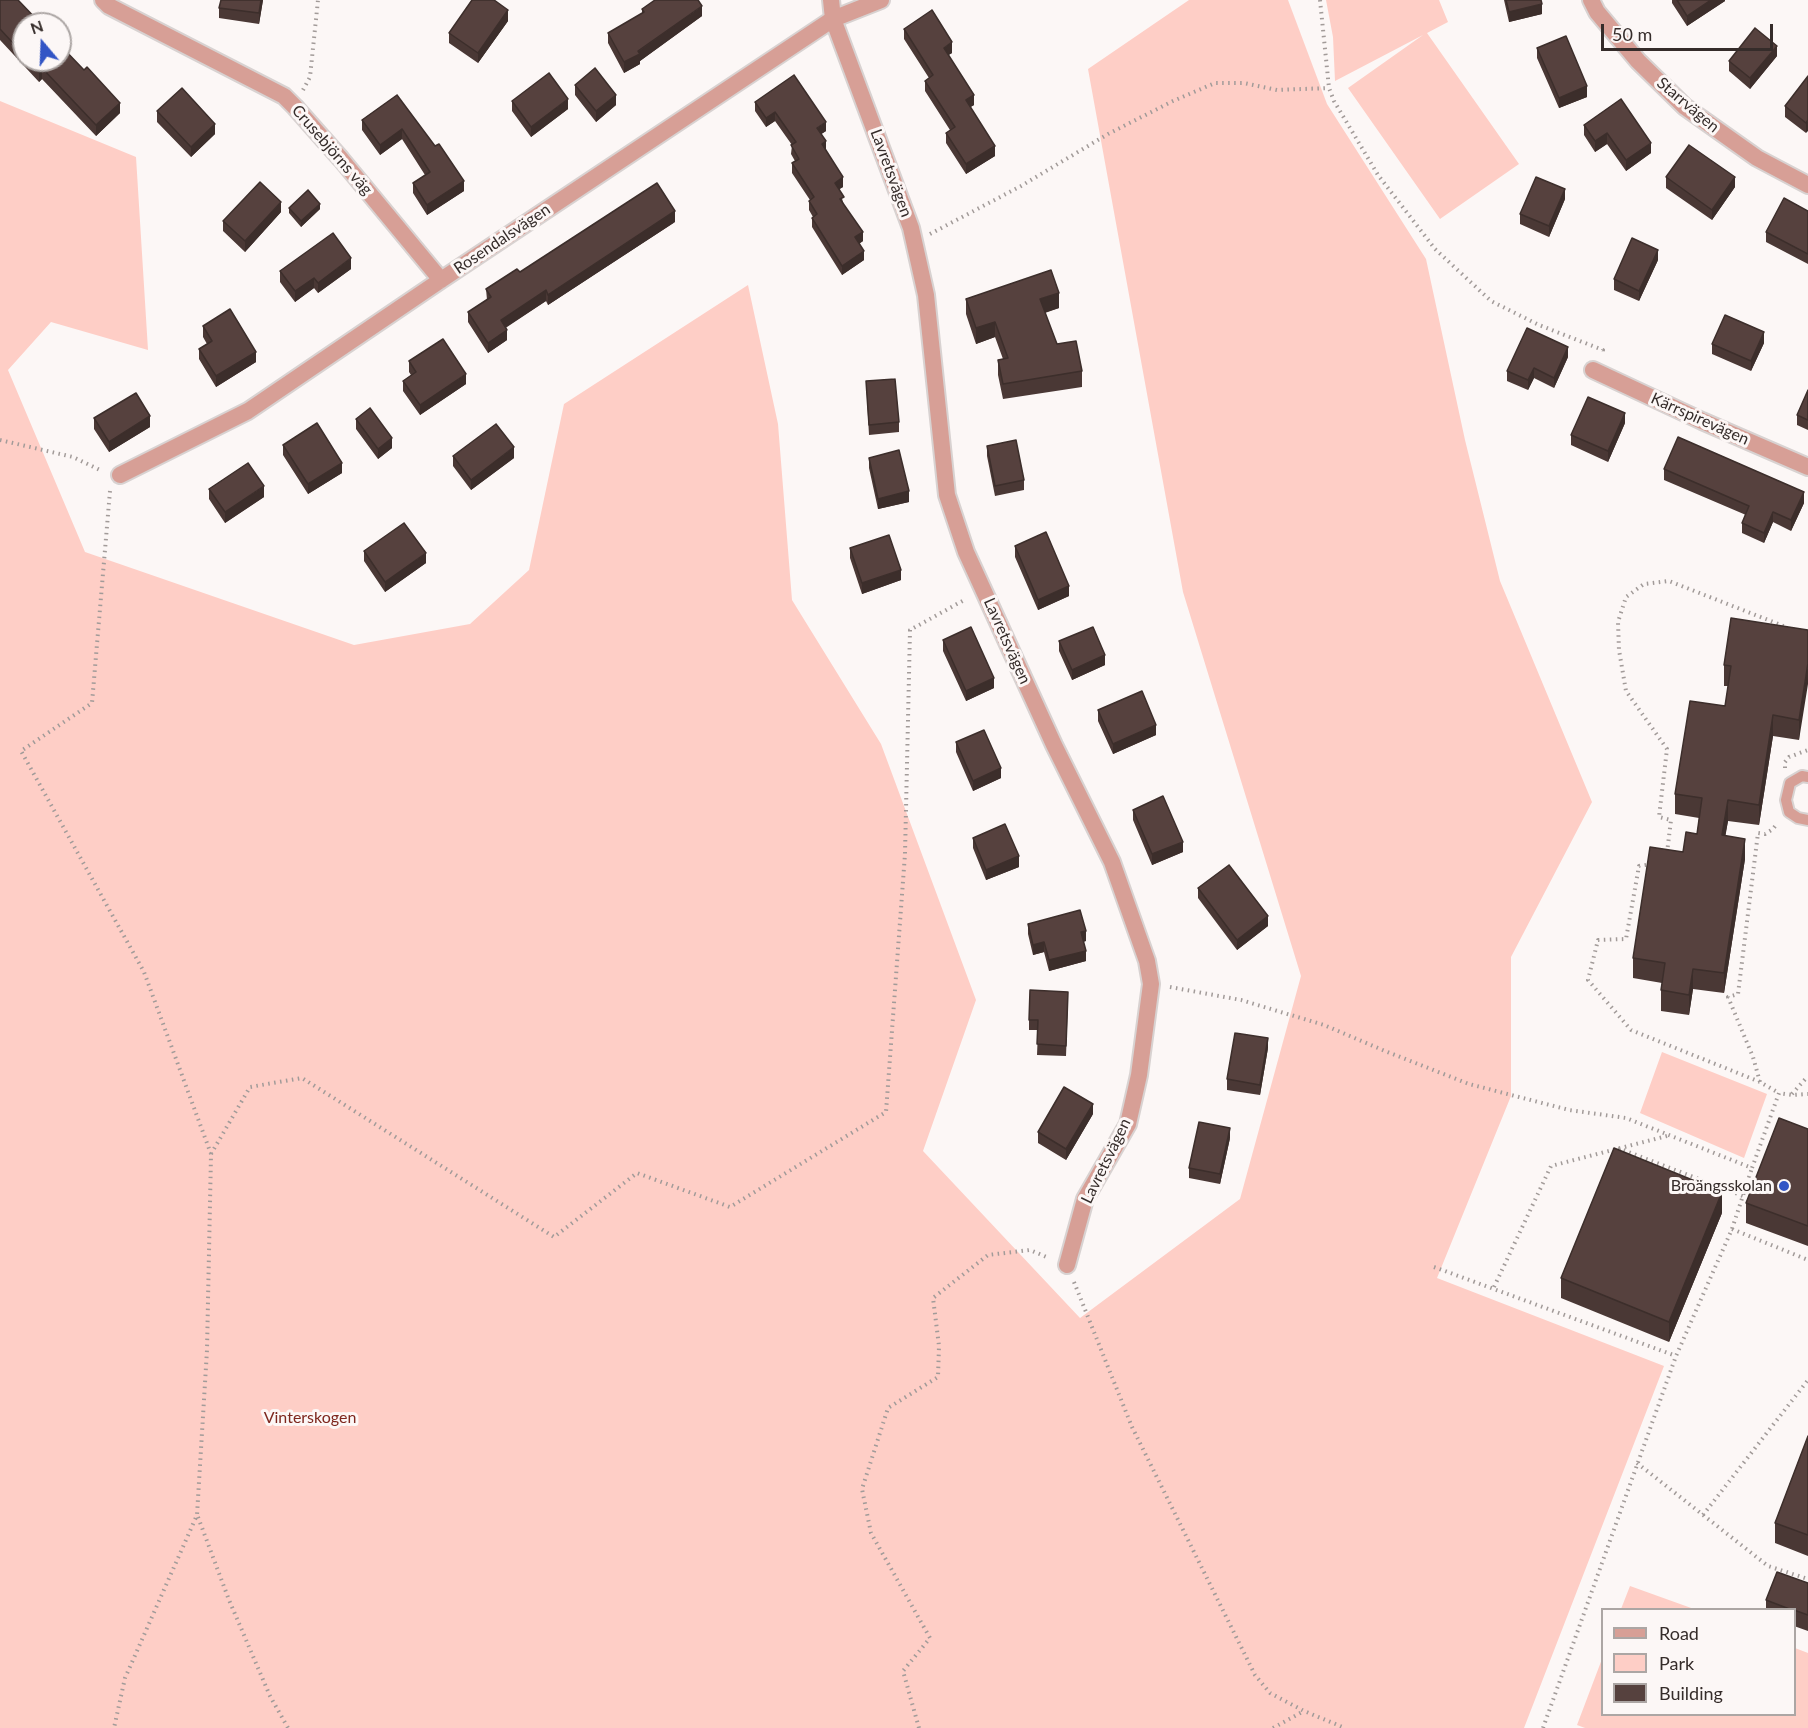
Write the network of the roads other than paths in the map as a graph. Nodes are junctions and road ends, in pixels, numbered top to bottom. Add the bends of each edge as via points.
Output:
1 (103, 0) edge
2 (831, 0) edge
3 (881, 0) edge
4 (1591, 0) edge
5 (834, 18) junction
6 (1808, 185) edge
7 (441, 279) junction
8 (1593, 370) road end
9 (1808, 467) edge
10 (115, 475) road end
11 (1808, 777) edge
12 (1808, 820) edge
13 (1067, 1265) road end

1 - 7 street, Crusebjörns väg via 284,96
2 - 5 street, Lavretsvägen
3 - 5 street, Rosendalsvägen
4 - 6 street, Starrvägen via 1638,61 1685,106 1757,158
5 - 7 street, Rosendalsvägen
5 - 13 street, Lavretsvägen via 911,228 926,295 947,495 983,590 1112,862 1148,961 1151,984 1128,1124 1085,1199
7 - 10 street, Rosendalsvägen via 248,411
8 - 9 street, Kärrspirevägen
11 - 12 lane via 1790,783 1786,800 1789,812

